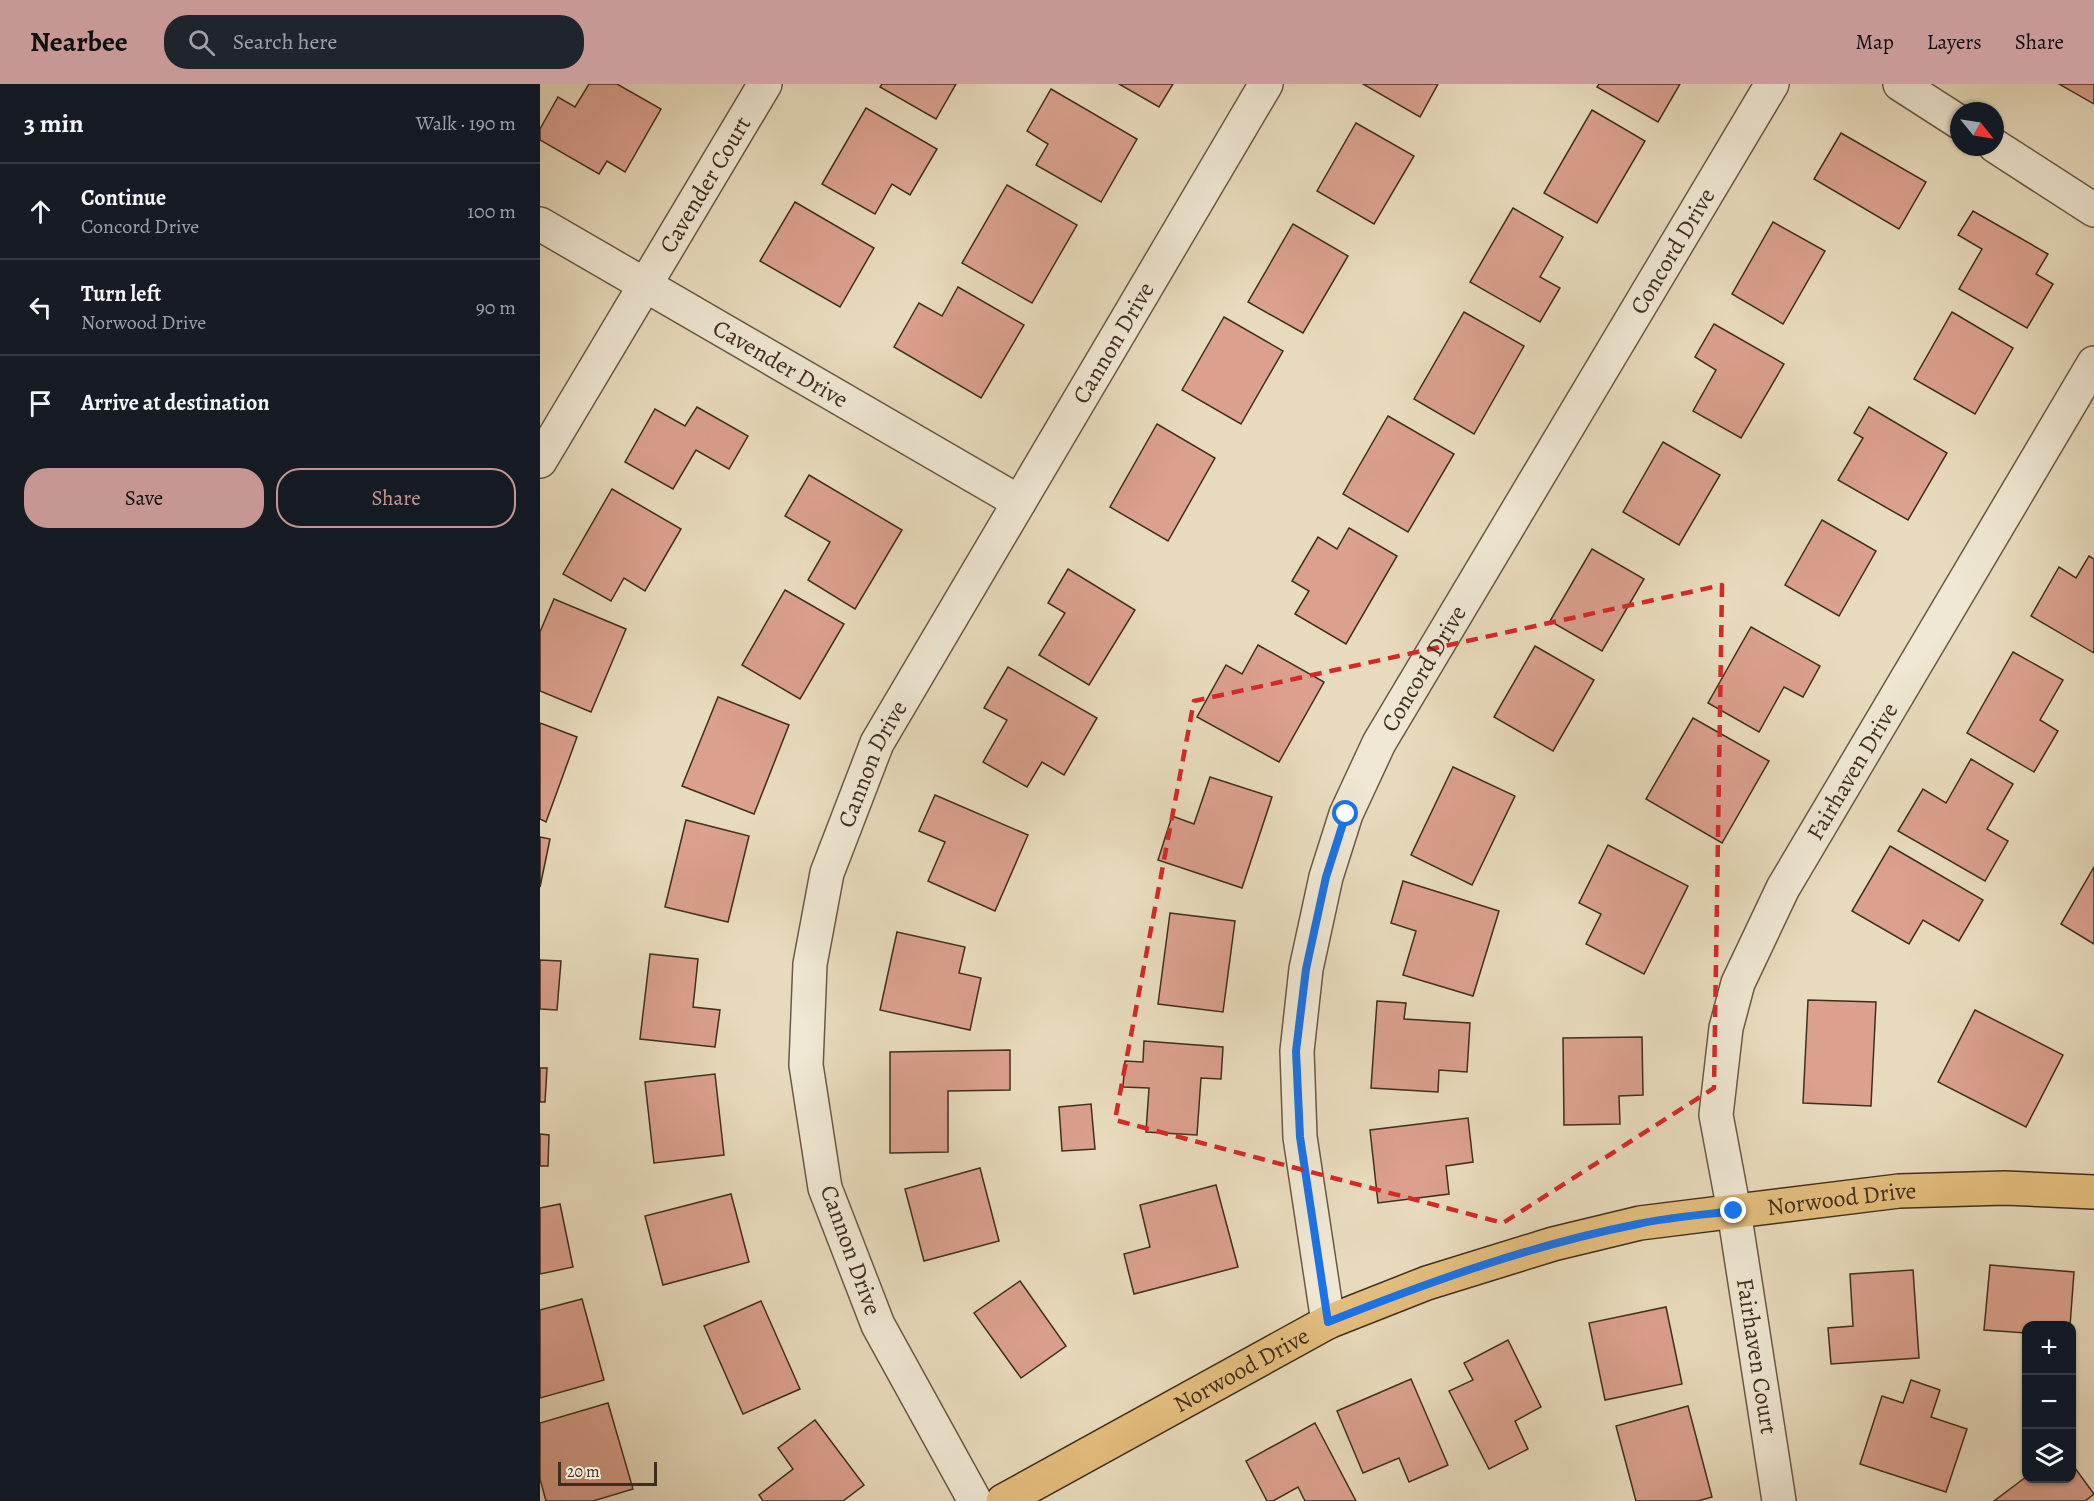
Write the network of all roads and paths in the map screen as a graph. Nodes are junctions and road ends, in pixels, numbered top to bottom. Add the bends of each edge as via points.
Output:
1 (765, 84) edge
2 (1266, 84) edge
3 (1772, 84) edge
4 (1900, 84) edge
5 (1950, 116) edge
6 (2004, 152) edge
7 (2094, 210) edge
8 (540, 224) edge
9 (645, 285) junction
10 (2094, 363) edge
11 (540, 461) edge
12 (1019, 502) junction
13 (2094, 1192) edge
14 (1734, 1211) junction
15 (1328, 1322) junction
16 (975, 1501) edge
17 (1003, 1501) edge
18 (1779, 1501) edge

1 - 9 street, Cavender Court
2 - 12 street, Cannon Drive
3 - 15 street, Concord Drive via 1379,743 1346,814 1326,877 1306,969 1296,1051 1300,1137
4 - 5 street
6 - 7 street
8 - 9 street, Cavender Drive
9 - 11 street, Cavender Court
9 - 12 street, Cavender Drive
10 - 14 street, Fairhaven Drive via 1783,888 1738,983 1726,1028 1716,1115
12 - 16 street, Cannon Drive via 877,743 827,873 810,964 806,1065 825,1188 878,1325
13 - 14 main road, Norwood Drive via 2004,1188 1899,1191
14 - 15 main road, Norwood Drive via 1640,1223 1553,1244 1427,1283
14 - 18 street, Fairhaven Court
15 - 17 main road, Norwood Drive

